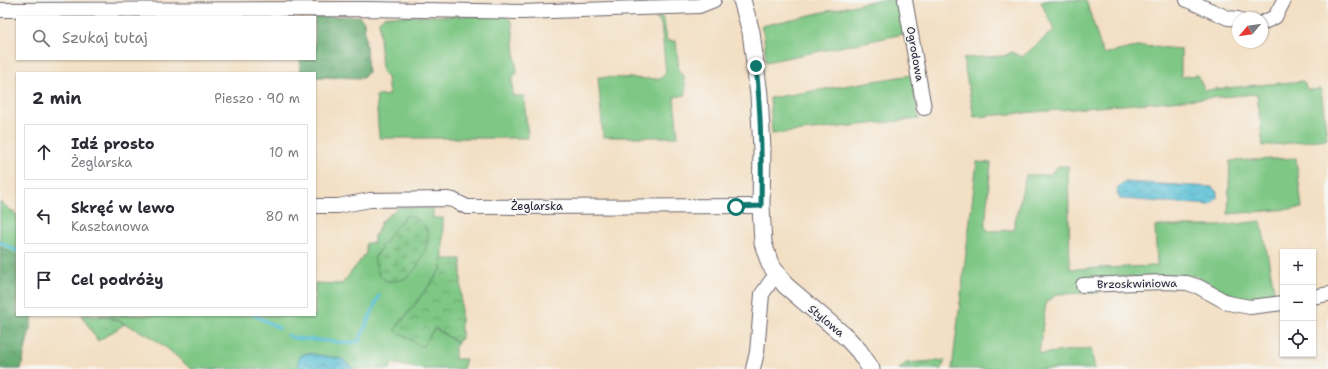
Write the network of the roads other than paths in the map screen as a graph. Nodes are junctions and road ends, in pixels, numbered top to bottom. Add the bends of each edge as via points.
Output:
1 (714, 0) edge
2 (742, 0) edge
3 (905, 0) edge
4 (1187, 0) edge
5 (1284, 0) edge
6 (0, 10) edge
7 (1232, 19) edge
8 (1268, 20) edge
9 (924, 108) dead end
10 (316, 206) edge
11 (761, 206) junction
12 (778, 276) junction
13 (1083, 285) dead end
14 (1328, 294) edge
15 (1316, 296) edge
16 (1280, 303) edge
17 (753, 369) edge
18 (871, 369) edge

1 - 6 street via 699,6 522,12 368,9
2 - 11 street, Stylowa via 751,32 759,95 762,149
3 - 9 street, Ogrodowa
4 - 7 street
5 - 8 street via 1275,17
10 - 11 street, Żeglarska via 338,206 370,200 447,199 467,206
11 - 12 street, Stylowa via 763,243 770,264
12 - 17 street via 762,294
12 - 18 street, Stylowa via 785,285 847,338
13 - 16 street, Brzoskwiniowa via 1187,283 1228,304 1250,307
14 - 15 street

